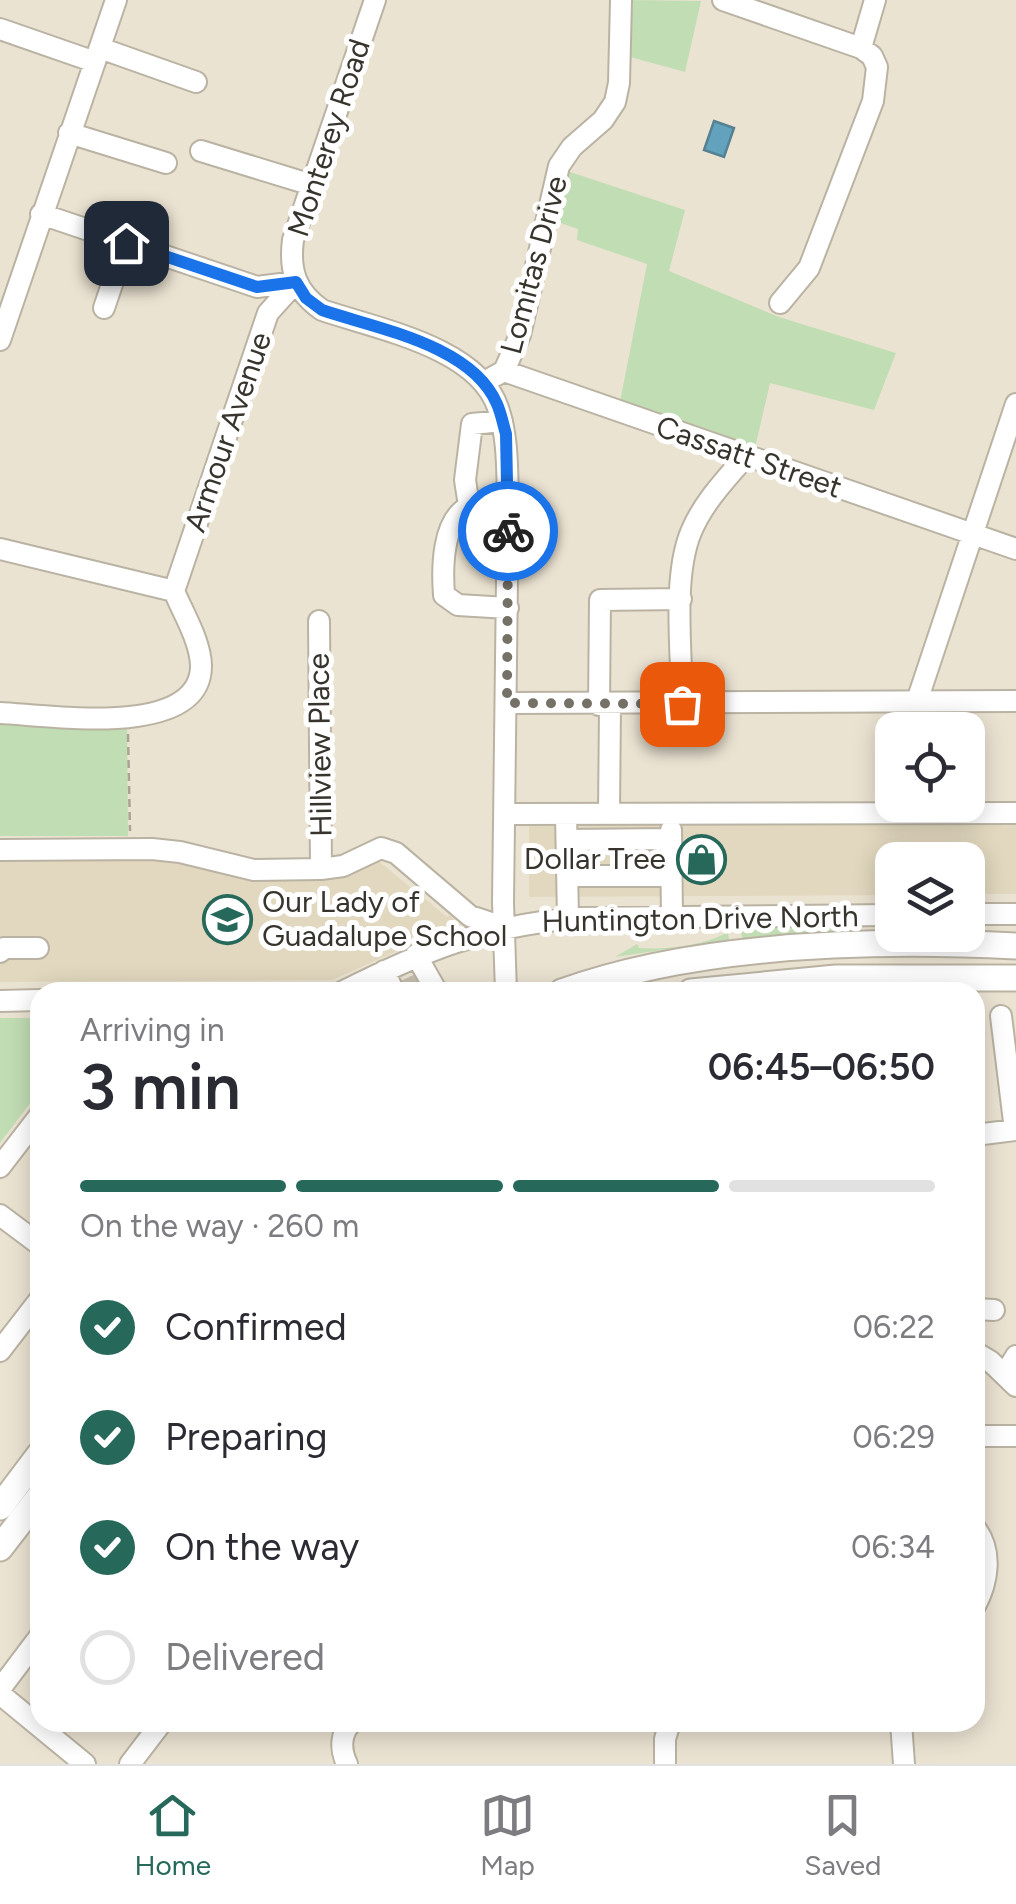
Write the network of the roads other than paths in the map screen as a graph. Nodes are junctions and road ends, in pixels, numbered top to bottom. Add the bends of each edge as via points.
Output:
1 (116, 0) edge
2 (375, 0) edge
3 (622, 0) edge
4 (723, 0) edge
5 (875, 0) edge
6 (0, 29) edge
7 (861, 48) junction
8 (97, 55) junction
9 (196, 82) dead end
10 (69, 133) junction
11 (201, 151) dead end
12 (166, 163) dead end
13 (312, 185) junction
14 (42, 214) junction
15 (126, 243) junction
16 (296, 282) junction
17 (780, 303) dead end
18 (104, 308) dead end
19 (0, 340) edge
20 (504, 371) junction
21 (484, 382) junction
22 (1016, 404) edge
23 (502, 421) junction
24 (746, 456) junction
25 (508, 500) junction
26 (469, 506) junction
27 (972, 532) junction
28 (0, 549) edge
29 (1016, 549) edge
30 (174, 591) junction
31 (682, 599) junction
32 (508, 608) junction
33 (318, 621) dead end
34 (917, 701) junction
35 (1016, 701) edge
36 (507, 703) junction
37 (605, 704) junction
38 (682, 704) junction
39 (0, 713) edge
40 (1016, 812) edge
41 (506, 814) junction
42 (566, 814) junction
43 (609, 814) junction
44 (671, 814) junction
45 (671, 839) junction
46 (567, 840) junction
47 (0, 850) edge
48 (321, 870) junction
49 (568, 876) junction
50 (672, 876) junction
51 (875, 914) edge
52 (985, 914) edge
53 (1016, 914) edge
54 (672, 918) junction
55 (568, 919) junction
56 (504, 926) junction
57 (1016, 946) edge
58 (38, 948) dead end
59 (0, 952) edge
60 (416, 955) junction
61 (384, 971) junction
62 (1016, 978) edge
63 (362, 982) edge
64 (391, 982) edge
65 (427, 982) edge
66 (506, 982) edge
67 (593, 982) edge
68 (795, 982) edge
69 (30, 1000) edge
70 (0, 1001) edge
71 (1001, 1016) dead end
72 (30, 1128) edge
73 (1015, 1130) edge
74 (985, 1134) edge
75 (0, 1167) edge
76 (0, 1215) edge
77 (30, 1238) edge
78 (30, 1312) edge
79 (0, 1351) edge
80 (985, 1357) edge
81 (1012, 1372) edge
82 (985, 1436) edge
83 (1016, 1436) edge
84 (30, 1467) edge
85 (0, 1507) edge
86 (30, 1509) edge
87 (0, 1548) edge
88 (985, 1548) edge
89 (985, 1583) edge
90 (30, 1650) edge
91 (0, 1692) edge
92 (30, 1717) edge
93 (47, 1732) edge
94 (154, 1732) edge
95 (345, 1732) edge
96 (667, 1732) edge
97 (902, 1732) edge
98 (85, 1764) edge
99 (130, 1764) edge
100 (347, 1764) edge
101 (666, 1764) edge
102 (904, 1764) edge

1 - 8 street
2 - 13 street, Monterey Road
3 - 20 street, Lomitas Drive via 615,102 560,166 520,335
4 - 7 street
5 - 7 street
6 - 8 street
7 - 17 street via 877,67 872,101 809,268
8 - 9 street
8 - 10 street
10 - 12 street
10 - 14 street
11 - 13 street
13 - 16 street, Monterey Road via 294,240
14 - 15 street
14 - 19 street
15 - 16 street via 257,287
15 - 18 street
16 - 21 street, Monterey Road via 322,310 442,351
16 - 30 street, Armour Avenue via 268,313
20 - 21 street
20 - 24 street, Cassatt Street
21 - 23 street, Monterey Road
22 - 27 street
23 - 25 street, Monterey Road
23 - 26 street via 472,424
24 - 27 street, Cassatt Street
24 - 31 street via 690,533
25 - 26 street
25 - 32 street, Monterey Road
26 - 32 street via 451,523 444,596 458,605
27 - 29 street, Cassatt Street
27 - 34 street
28 - 30 street
30 - 39 street via 201,667 194,690 174,708 128,718
31 - 37 street via 600,600
31 - 38 street
32 - 36 street, Monterey Road
33 - 48 street, Hillview Place
34 - 35 street
34 - 38 street
36 - 37 street
36 - 41 street, Monterey Road
37 - 38 street
37 - 43 street
40 - 44 street
41 - 42 street
41 - 56 street, Monterey Road
42 - 43 street
42 - 46 street
43 - 44 street
44 - 45 street
45 - 46 street
45 - 50 street
46 - 49 street
47 - 48 street via 180,852 254,870
48 - 56 street via 382,848 470,916
49 - 50 street
49 - 55 street
50 - 54 street
51 - 54 street, Huntington Drive North
52 - 53 street
54 - 55 street, Huntington Drive North
55 - 56 street, Huntington Drive North
56 - 60 street, Huntington Drive North
56 - 66 street, Monterey Road
57 - 67 main road via 876,944 744,953
58 - 59 street
60 - 61 street, Huntington Drive North
60 - 65 street
61 - 63 street, Huntington Drive North
61 - 64 street
62 - 68 main road
69 - 70 street
71 - 73 street
72 - 75 street
73 - 74 street
76 - 77 street
78 - 79 street
80 - 81 street
82 - 83 street
84 - 85 main road
86 - 87 main road
88 - 89 street
90 - 91 street
91 - 92 street
93 - 98 street
94 - 99 street
95 - 100 street
96 - 101 street
97 - 102 street

